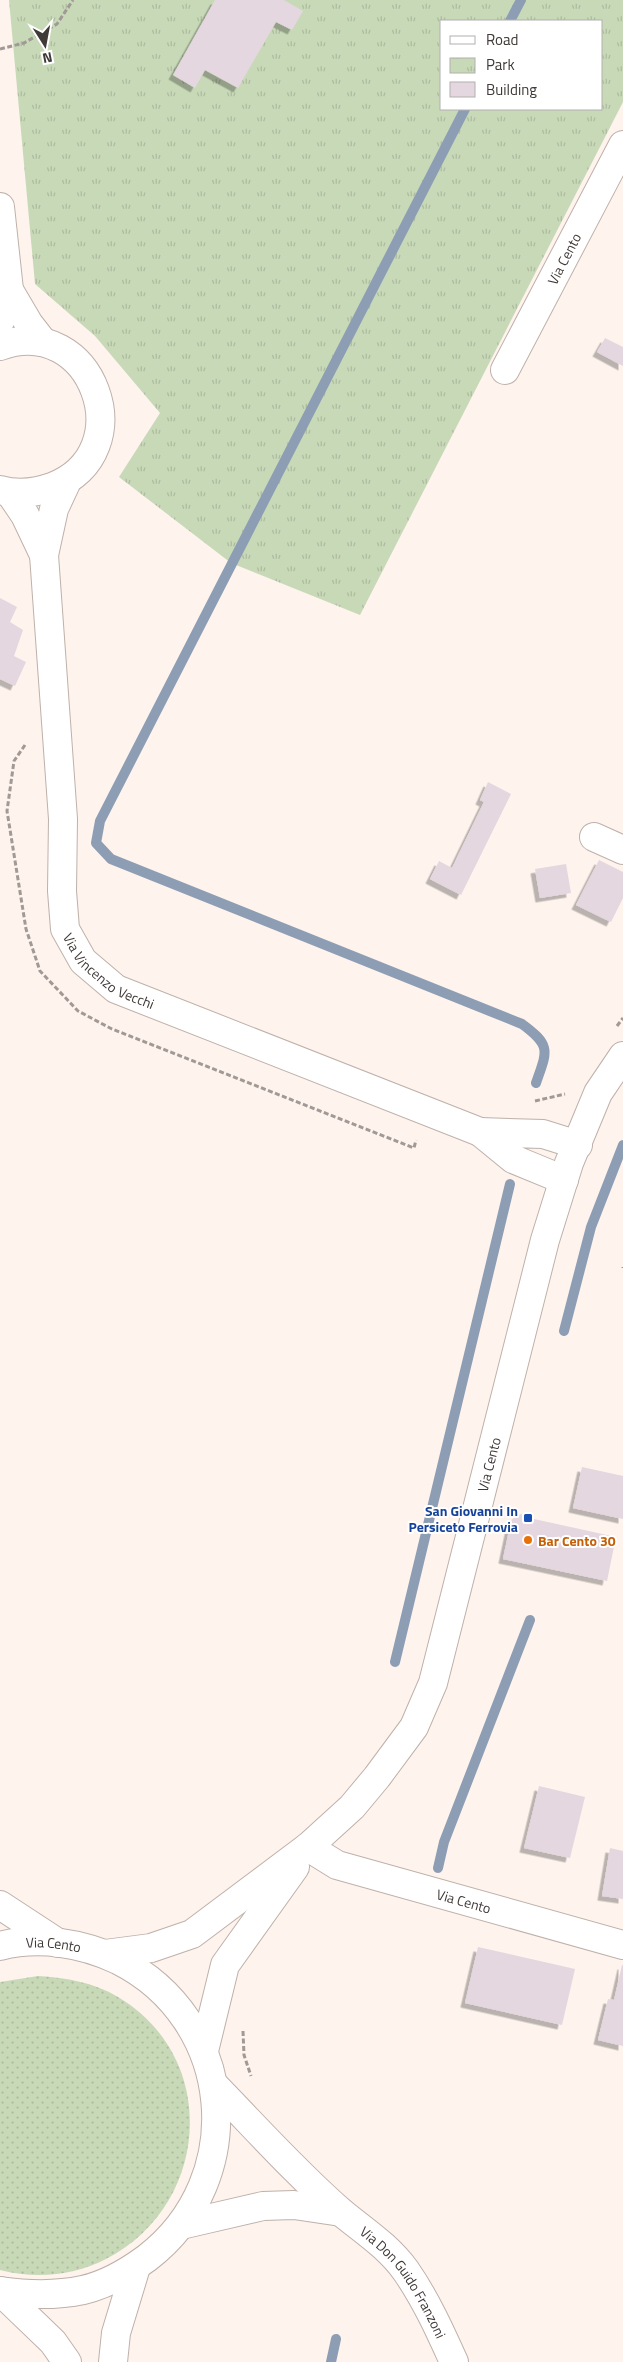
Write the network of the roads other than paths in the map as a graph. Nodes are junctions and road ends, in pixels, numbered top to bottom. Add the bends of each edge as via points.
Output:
1 (623, 145) edge
2 (0, 208) edge
3 (9, 290) junction
4 (0, 321) edge
5 (43, 342) junction
6 (0, 346) edge
7 (505, 370) dead end
8 (67, 481) junction
9 (5, 491) edge
10 (44, 555) junction
11 (594, 837) dead end
12 (623, 850) edge
13 (617, 1045) edge
14 (480, 1132) junction
15 (578, 1145) junction
16 (564, 1180) junction
17 (308, 1847) junction
18 (0, 1905) edge
19 (58, 1943) junction
20 (623, 1945) edge
21 (0, 1946) edge
22 (105, 1954) junction
23 (204, 2051) junction
24 (214, 2085) junction
25 (342, 2212) junction
26 (181, 2225) junction
27 (136, 2267) junction
28 (0, 2291) edge
29 (67, 2362) edge
30 (113, 2362) edge
31 (454, 2362) edge

1 - 7 street, Via Cento
2 - 3 street
3 - 4 street
3 - 5 street
5 - 6 street via 13,341
5 - 8 street via 70,355 90,376 100,404 99,434 87,462
8 - 9 street via 36,493
8 - 10 street, Via Vincenzo Vecchi via 54,509
9 - 10 street, Via Vincenzo Vecchi via 25,515
10 - 14 street, Via Vincenzo Vecchi via 63,819 65,929 84,961 116,989
11 - 12 street
13 - 15 street, Via Cento
14 - 15 street, Via Vincenzo Vecchi via 543,1134
14 - 16 street, Via Vincenzo Vecchi via 513,1159
15 - 16 street, Via Cento
16 - 17 street, Via Cento via 545,1240 433,1683 414,1727 377,1777 352,1806
17 - 20 street, Via Cento via 337,1865
17 - 22 street, Via Cento via 192,1934 151,1948
17 - 23 street, Via Cento via 225,1965
18 - 19 street
19 - 21 street, Via Cento
19 - 22 street, Via Cento
22 - 23 street, Via Cento via 146,1977 174,2003
23 - 24 street, Via Cento
24 - 25 street, Via Don Guido Franzoni via 282,2156
24 - 26 street, Via Cento via 217,2130 211,2164 199,2196
25 - 26 street, Via Don Guido Franzoni via 294,2205 263,2206
25 - 31 street, Via Don Guido Franzoni via 380,2241 405,2270 430,2310
26 - 27 street, Via Cento
27 - 28 street, Via Cento via 84,2290 28,2295
27 - 30 street via 116,2333
28 - 29 street, Via Cento via 53,2342

